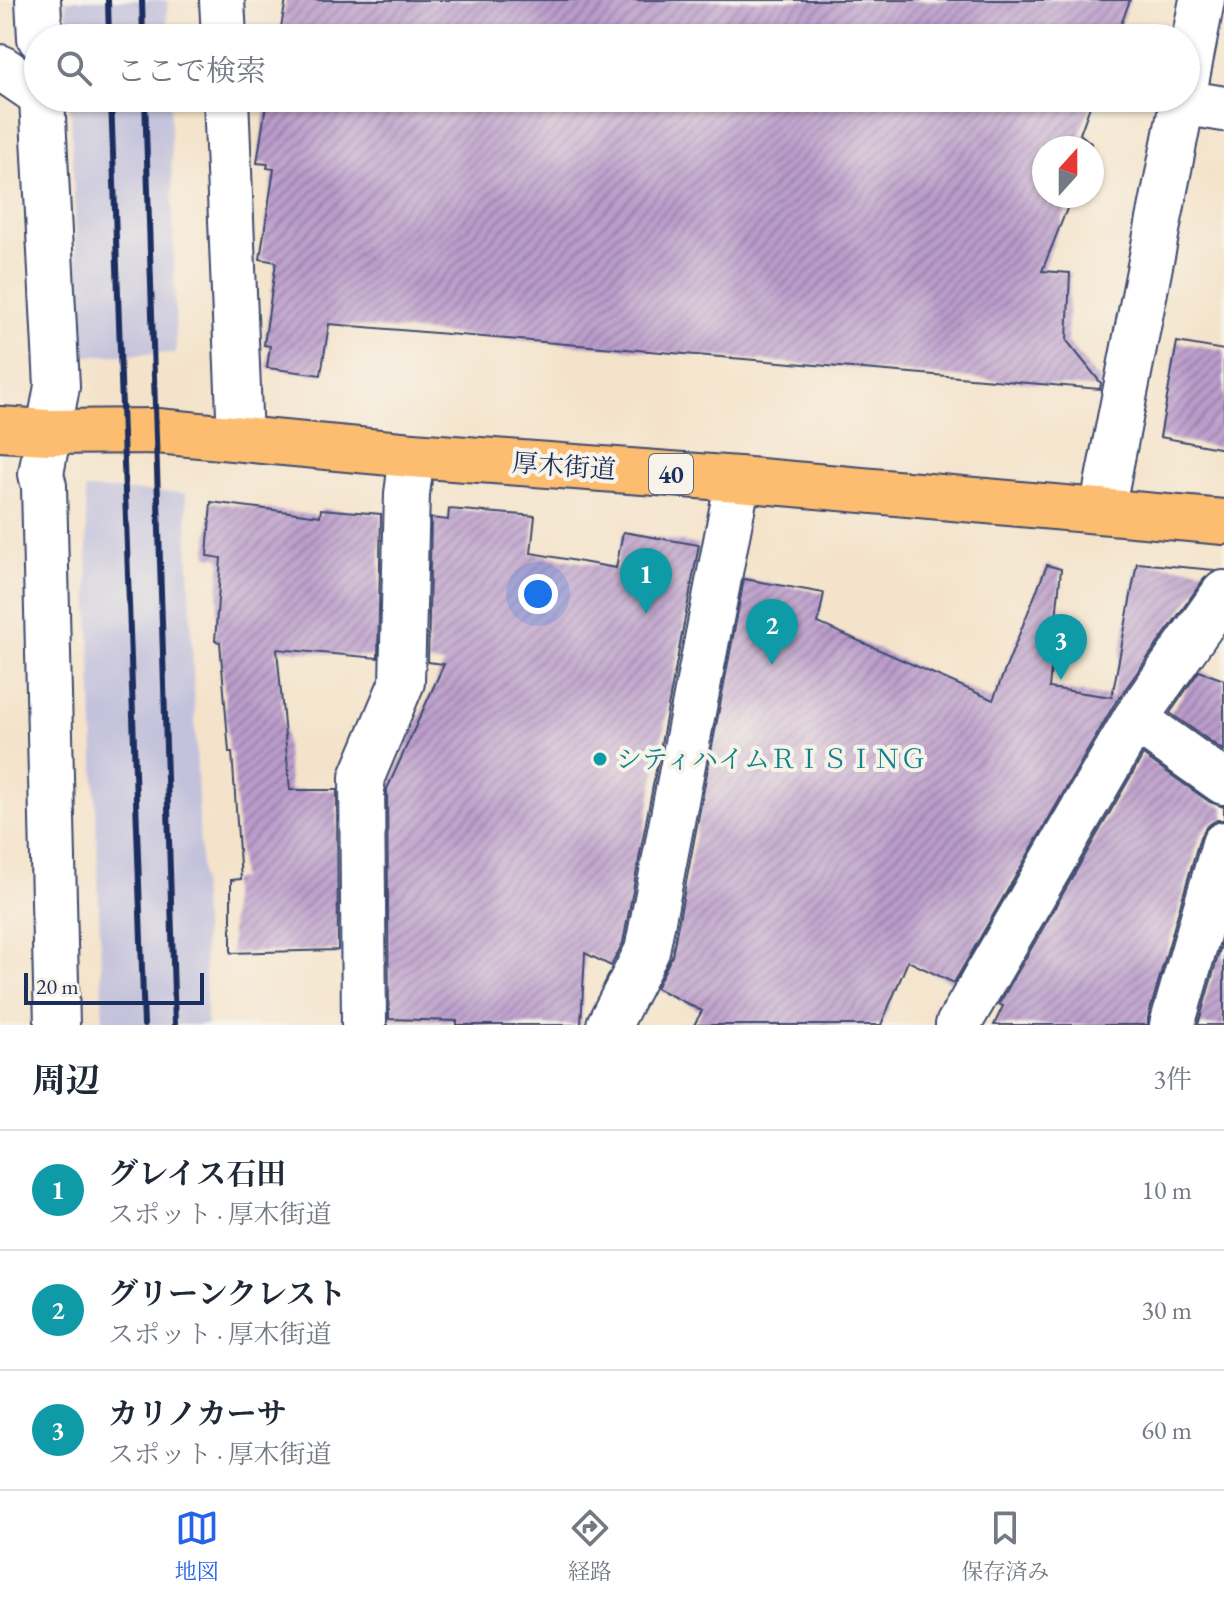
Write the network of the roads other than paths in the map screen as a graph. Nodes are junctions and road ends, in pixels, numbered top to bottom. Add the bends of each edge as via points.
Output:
1 (38, 0) edge
2 (222, 0) edge
3 (1202, 0) edge
4 (39, 24) edge
5 (223, 24) edge
6 (1200, 24) edge
7 (0, 67) edge
8 (24, 83) edge
9 (43, 112) edge
10 (227, 112) edge
11 (1191, 112) edge
12 (0, 429) edge
13 (48, 432) junction
14 (240, 438) junction
15 (412, 455) junction
16 (738, 479) junction
17 (1102, 510) junction
18 (1224, 522) edge
19 (1224, 593) edge
20 (1135, 719) junction
21 (1224, 782) edge
22 (1224, 844) edge
23 (57, 1025) edge
24 (364, 1025) edge
25 (609, 1025) edge
26 (958, 1025) edge
27 (1172, 1025) edge

1 - 4 street
2 - 5 street
3 - 6 street
7 - 8 street
9 - 13 street via 57,386
10 - 14 street
11 - 17 street
12 - 13 main road, 厚木街道 / 40
13 - 14 main road, 厚木街道 / 40 via 157,431
13 - 23 street via 41,474
14 - 15 main road, 厚木街道 / 40
15 - 16 main road, 厚木街道 / 40
15 - 24 street via 402,682 362,777
16 - 17 main road, 厚木街道 / 40
16 - 25 street via 647,951
17 - 18 main road, 厚木街道 / 40
19 - 20 street
20 - 21 street
20 - 26 street
22 - 27 street

